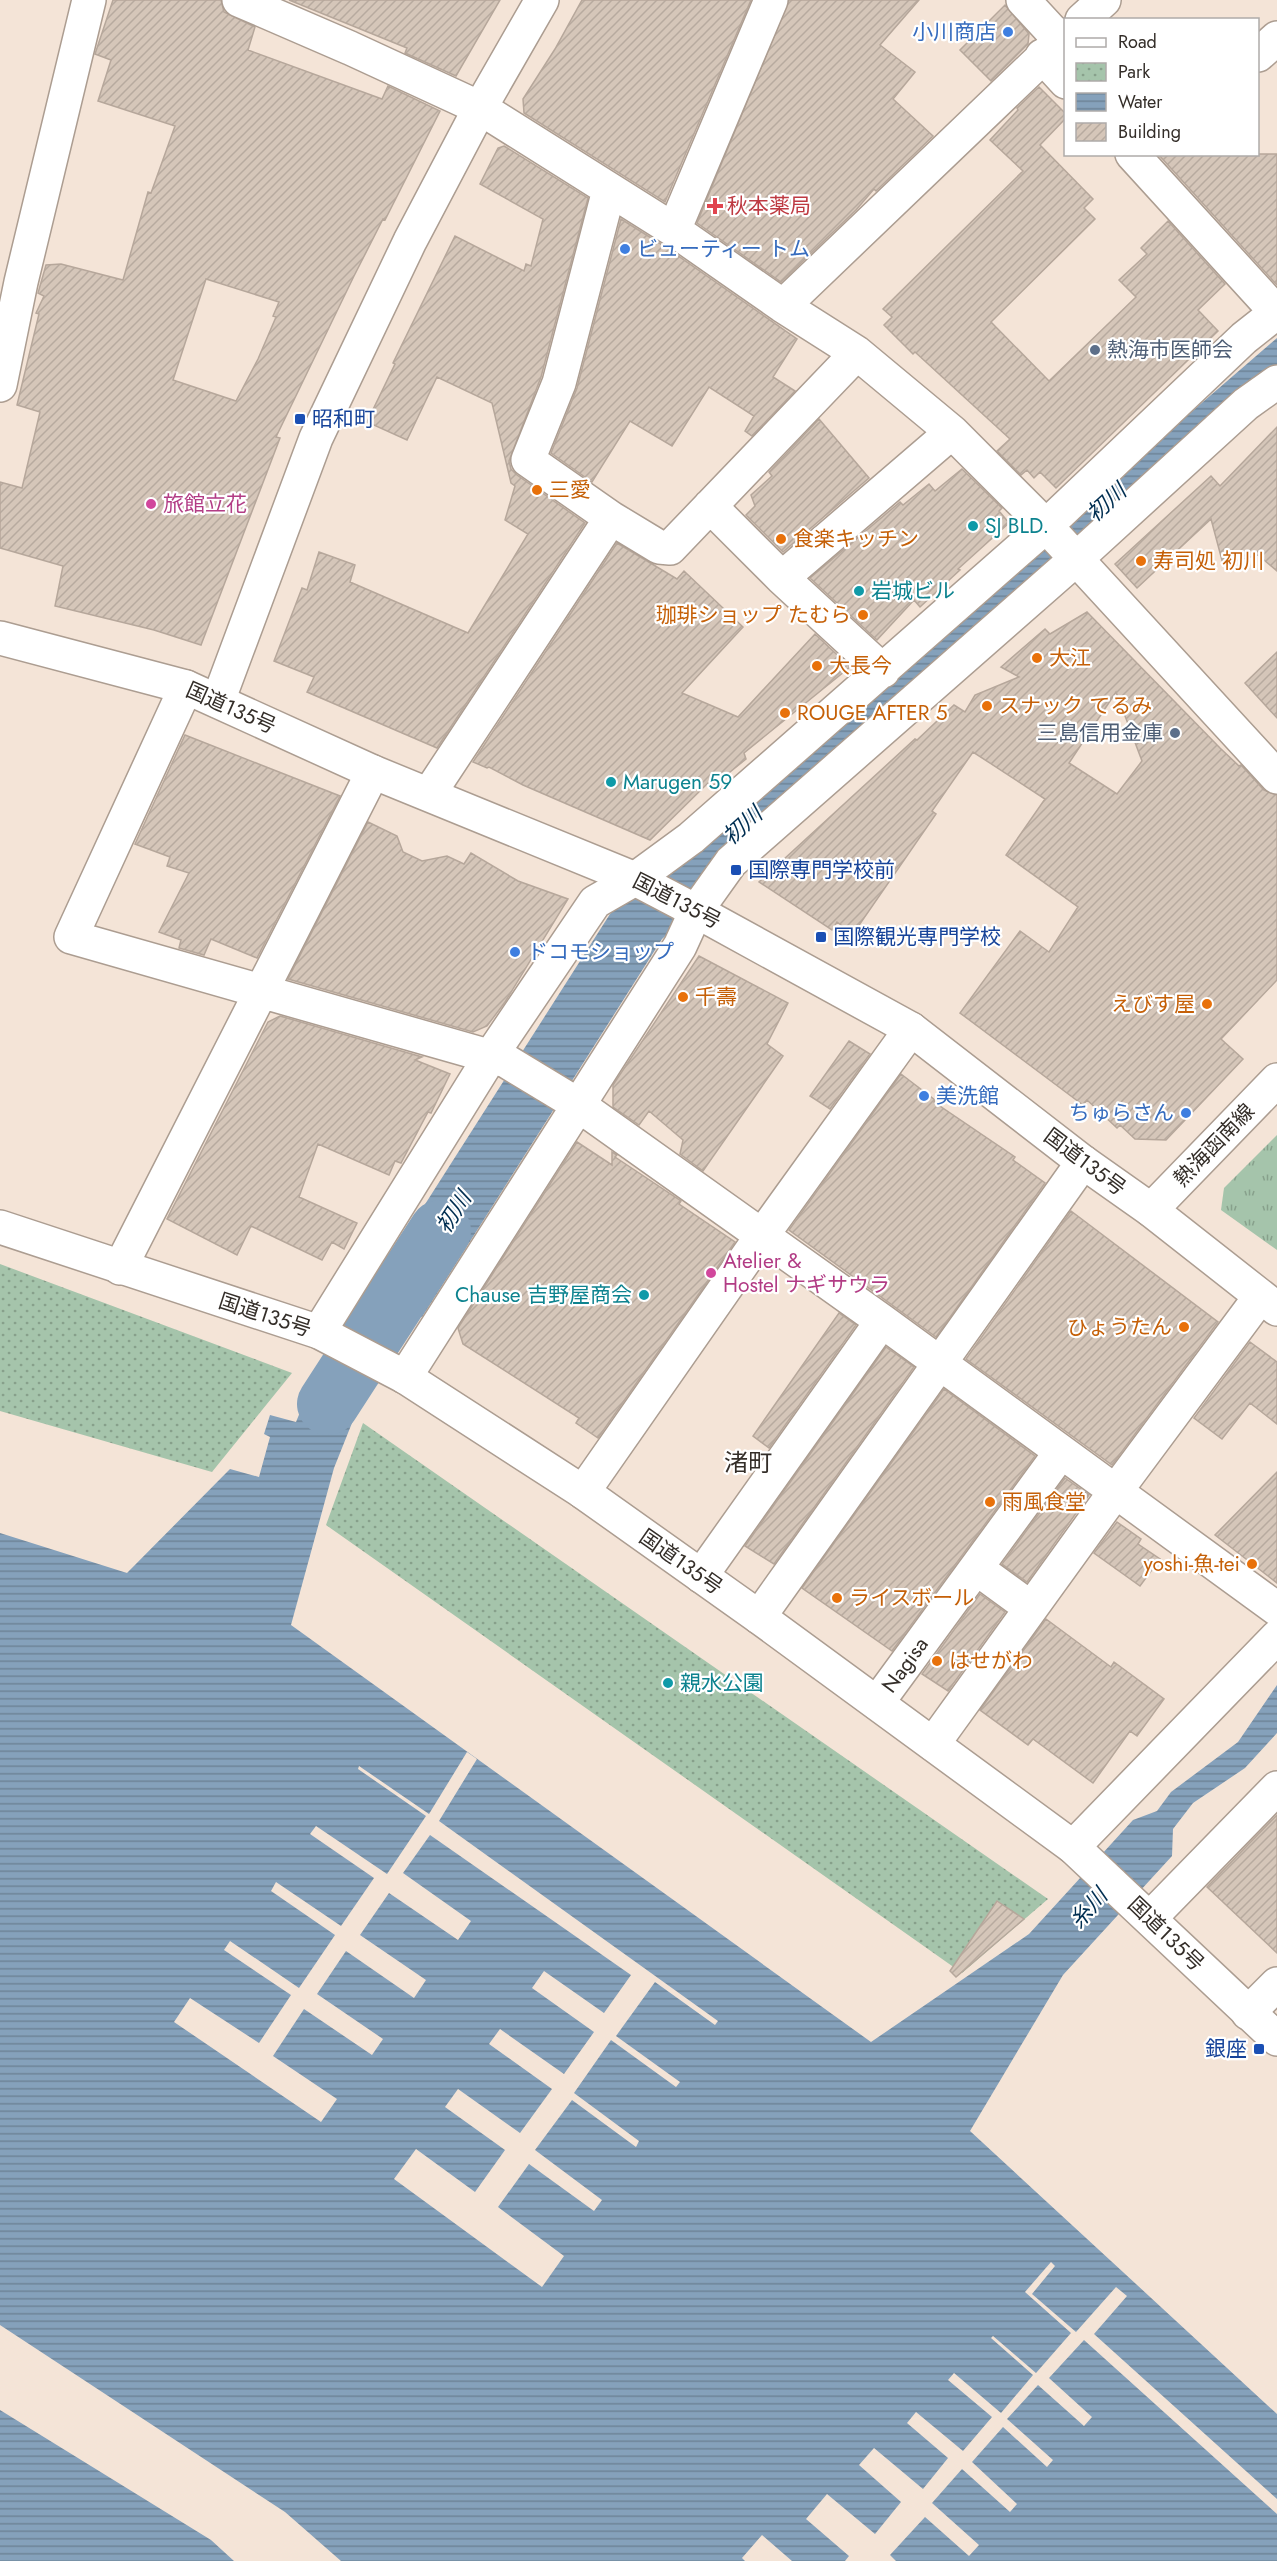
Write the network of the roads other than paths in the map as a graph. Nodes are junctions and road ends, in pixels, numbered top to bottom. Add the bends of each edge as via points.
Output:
1 (89, 0) edge
2 (239, 0) edge
3 (542, 0) edge
4 (771, 0) edge
5 (1023, 0) edge
6 (1104, 0) edge
7 (1084, 18) edge
8 (1062, 37) edge
9 (1277, 38) edge
10 (1259, 53) edge
11 (1064, 67) edge
12 (480, 108) junction
13 (1136, 156) edge
14 (609, 190) junction
15 (674, 230) junction
16 (783, 306) junction
17 (1277, 312) edge
18 (857, 353) junction
19 (1277, 382) edge
20 (0, 385) edge
21 (952, 432) junction
22 (710, 506) junction
23 (611, 518) junction
24 (1046, 526) junction
25 (1075, 560) junction
26 (782, 578) junction
27 (0, 638) edge
28 (883, 671) junction
29 (186, 687) junction
30 (218, 701) junction
31 (373, 772) junction
32 (1277, 777) edge
33 (429, 794) junction
34 (635, 879) junction
35 (696, 911) junction
36 (261, 992) junction
37 (911, 1029) junction
38 (498, 1059) junction
39 (1277, 1080) edge
40 (577, 1104) junction
41 (1083, 1162) junction
42 (1151, 1210) junction
43 (0, 1227) edge
44 (761, 1237) junction
45 (120, 1268) junction
46 (1268, 1303) edge
47 (882, 1321) junction
48 (319, 1332) junction
49 (940, 1364) junction
50 (405, 1377) junction
51 (1061, 1452) junction
52 (583, 1492) junction
53 (1114, 1492) junction
54 (976, 1568) junction
55 (701, 1576) junction
56 (1031, 1608) junction
57 (1277, 1609) edge
58 (759, 1617) junction
59 (1277, 1637) edge
60 (877, 1703) junction
61 (933, 1744) junction
62 (1277, 1788) edge
63 (1081, 1855) junction
64 (1144, 1913) junction
65 (1277, 1983) edge
66 (1248, 2013) junction
67 (1277, 2039) edge

1 - 20 main road
2 - 12 main road
3 - 12 main road
4 - 15 main road
5 - 8 main road
6 - 7 main road
8 - 11 main road
8 - 16 main road
9 - 10 main road
12 - 14 main road
12 - 30 main road via 410,241 316,438
13 - 17 main road
14 - 15 main road
14 - 23 main road via 559,383 528,460
15 - 16 main road
16 - 18 main road
17 - 24 main road via 1244,338
18 - 21 main road
18 - 22 main road
19 - 25 main road via 1246,404
21 - 24 main road
21 - 26 main road
22 - 23 main road via 670,548 659,547
22 - 26 main road
23 - 33 main road
24 - 25 main road
24 - 28 main road
25 - 32 main road
25 - 35 main road via 731,862
26 - 28 main road
27 - 29 main road, 国道135号
28 - 34 main road via 692,838
29 - 30 main road, 国道135号
29 - 36 main road via 71,937
30 - 31 main road, 国道135号
31 - 33 main road, 国道135号
31 - 36 main road
33 - 34 main road, 国道135号
34 - 35 main road, 国道135号
34 - 38 main road via 595,902
35 - 37 main road, 国道135号
35 - 40 main road via 680,945
36 - 38 main road
36 - 45 main road
37 - 41 main road, 国道135号
37 - 44 main road
38 - 40 main road
38 - 48 main road
39 - 42 main road, 熱海函南線
40 - 44 main road
40 - 50 main road
41 - 42 main road, 国道135号
41 - 49 main road
42 - 46 main road, 国道135号
43 - 45 main road, 国道135号
44 - 47 main road
44 - 52 main road
45 - 48 main road, 国道135号
46 - 53 main road
47 - 49 main road
47 - 55 main road
48 - 50 main road, 国道135号
49 - 51 main road
49 - 58 main road
50 - 52 main road, 国道135号
51 - 53 main road
51 - 54 main road, Nagisa
52 - 55 main road, 国道135号
53 - 56 main road
53 - 57 main road
54 - 56 main road
54 - 60 main road, Nagisa
55 - 58 main road, 国道135号
56 - 61 main road
58 - 60 main road, 国道135号
59 - 63 main road
60 - 61 main road, 国道135号
61 - 63 main road, 国道135号
62 - 64 main road
63 - 64 main road, 国道135号
64 - 66 main road, 国道135号
65 - 66 main road
66 - 67 main road, 国道135号

